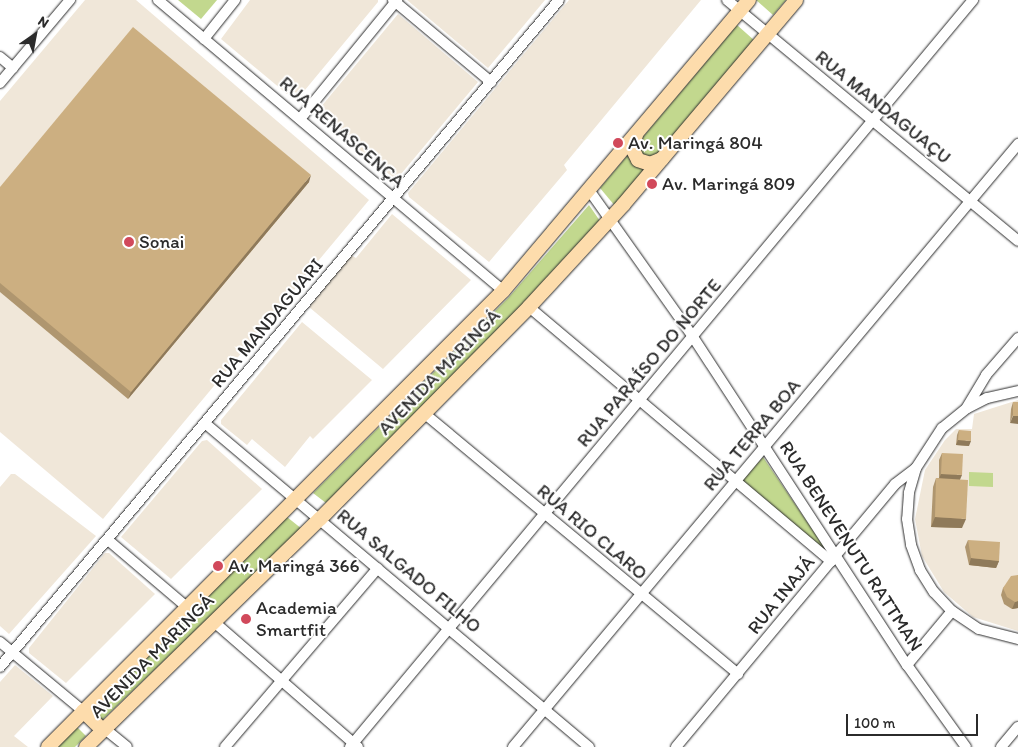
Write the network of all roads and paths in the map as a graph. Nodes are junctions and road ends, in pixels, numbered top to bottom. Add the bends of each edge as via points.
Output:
1 (70, 0) edge
2 (158, 0) edge
3 (235, 0) edge
4 (559, 0) edge
5 (727, 0) edge
6 (749, 0) edge
7 (796, 0) edge
8 (973, 0) edge
9 (395, 1) edge
10 (739, 11) junction
11 (767, 35) junction
12 (204, 39) junction
13 (0, 57) edge
14 (13, 68) junction
15 (491, 82) junction
16 (0, 83) edge
17 (300, 119) junction
18 (873, 121) junction
19 (636, 135) junction
20 (1018, 144) edge
21 (662, 159) junction
22 (589, 190) junction
23 (392, 199) junction
24 (970, 201) junction
25 (611, 218) junction
26 (1018, 241) edge
27 (503, 291) junction
28 (529, 306) junction
29 (693, 337) junction
30 (1018, 338) edge
31 (1018, 391) edge
32 (640, 401) junction
33 (967, 408) junction
34 (425, 414) junction
35 (206, 424) junction
36 (765, 446) junction
37 (916, 468) junction
38 (737, 481) junction
39 (297, 500) junction
40 (544, 516) junction
41 (320, 519) junction
42 (108, 540) junction
43 (834, 557) junction
44 (378, 568) junction
45 (640, 595) junction
46 (188, 608) junction
47 (952, 611) junction
48 (213, 621) junction
49 (449, 627) junction
50 (1018, 639) edge
51 (0, 642) edge
52 (12, 652) junction
53 (907, 665) junction
54 (0, 666) edge
55 (738, 674) junction
56 (282, 683) junction
57 (545, 709) junction
58 (83, 711) junction
59 (1018, 727) edge
60 (104, 730) junction
61 (354, 746) edge
62 (48, 747) edge
63 (86, 747) edge
64 (126, 747) edge
65 (225, 747) edge
66 (513, 747) edge
67 (589, 747) edge
68 (676, 747) edge
69 (966, 747) edge
70 (1001, 747) edge

1 - 14 street
2 - 12 street, RUA RENASCENÇA
3 - 12 street
4 - 15 street, RUA MANDAGUARI
5 - 10 street, RUA MANDAGUAÇU
6 - 10 main road, AVENIDA MARINGÁ
7 - 11 main road, AVENIDA MARINGÁ
8 - 18 street, RUA PARAÍSO DO NORTE
9 - 15 street
9 - 17 street
10 - 11 street, RUA MANDAGUAÇU
10 - 19 main road, AVENIDA MARINGÁ
11 - 18 street, RUA MANDAGUAÇU
11 - 21 main road, AVENIDA MARINGÁ
12 - 17 street, RUA RENASCENÇA
13 - 14 street
14 - 16 street
15 - 23 street, RUA MANDAGUARI
17 - 23 street, RUA RENASCENÇA
18 - 24 street, RUA MANDAGUAÇU
18 - 29 street, RUA PARAÍSO DO NORTE
19 - 21 main road via 632,148 638,160 650,164
19 - 22 main road, AVENIDA MARINGÁ
20 - 24 street, RUA TERRA BOA
21 - 25 main road, AVENIDA MARINGÁ
22 - 25 street, RUA BENEVENUTU RATTMAN
22 - 27 main road, AVENIDA MARINGÁ
23 - 27 street, RUA RENASCENÇA
23 - 35 street, RUA MANDAGUARI
24 - 26 street, RUA MANDAGUAÇU
24 - 36 street, RUA TERRA BOA
25 - 28 main road, AVENIDA MARINGÁ
25 - 29 street, RUA BENEVENUTU RATTMAN
27 - 39 main road, AVENIDA MARINGÁ
28 - 32 street
28 - 34 main road, AVENIDA MARINGÁ
29 - 32 street, RUA PARAÍSO DO NORTE
29 - 36 street, RUA BENEVENUTU RATTMAN
30 - 33 street via 986,375
31 - 33 street via 986,398
32 - 38 street
32 - 40 street, RUA PARAÍSO DO NORTE
33 - 37 street via 931,440
34 - 40 street, RUA RIO CLARO
34 - 41 main road, AVENIDA MARINGÁ
35 - 39 street, RUA SALGADO FILHO
35 - 42 street, RUA MANDAGUARI
36 - 38 street, RUA TERRA BOA
36 - 43 street, RUA BENEVENUTU RATTMAN
37 - 43 street, RUA INAJÁ via 895,484
37 - 47 street via 908,502 911,545 924,577
38 - 43 street
38 - 45 street, RUA TERRA BOA
39 - 41 street, RUA SALGADO FILHO
39 - 46 main road, AVENIDA MARINGÁ
40 - 45 street, RUA RIO CLARO
40 - 49 street, RUA PARAÍSO DO NORTE
41 - 44 street, RUA SALGADO FILHO
41 - 48 main road, AVENIDA MARINGÁ
42 - 46 street
42 - 52 street, RUA MANDAGUARI
43 - 53 street, RUA BENEVENUTU RATTMAN
43 - 55 street, RUA INAJÁ
44 - 49 street, RUA SALGADO FILHO
44 - 56 street
45 - 55 street, RUA RIO CLARO
45 - 57 street, RUA TERRA BOA
46 - 58 main road, AVENIDA MARINGÁ
47 - 50 street via 979,628
47 - 53 street
48 - 56 street
48 - 60 main road, AVENIDA MARINGÁ
49 - 57 street, RUA SALGADO FILHO
49 - 61 street, RUA PARAÍSO DO NORTE
51 - 52 street
52 - 54 street, RUA MANDAGUARI
52 - 58 street
53 - 69 street, RUA BENEVENUTU RATTMAN
55 - 68 street, RUA INAJÁ
56 - 61 street
56 - 65 street
57 - 66 street, RUA TERRA BOA
57 - 67 street, RUA SALGADO FILHO
58 - 60 main road
58 - 62 main road, AVENIDA MARINGÁ
59 - 70 street
60 - 63 main road, AVENIDA MARINGÁ
60 - 64 street

